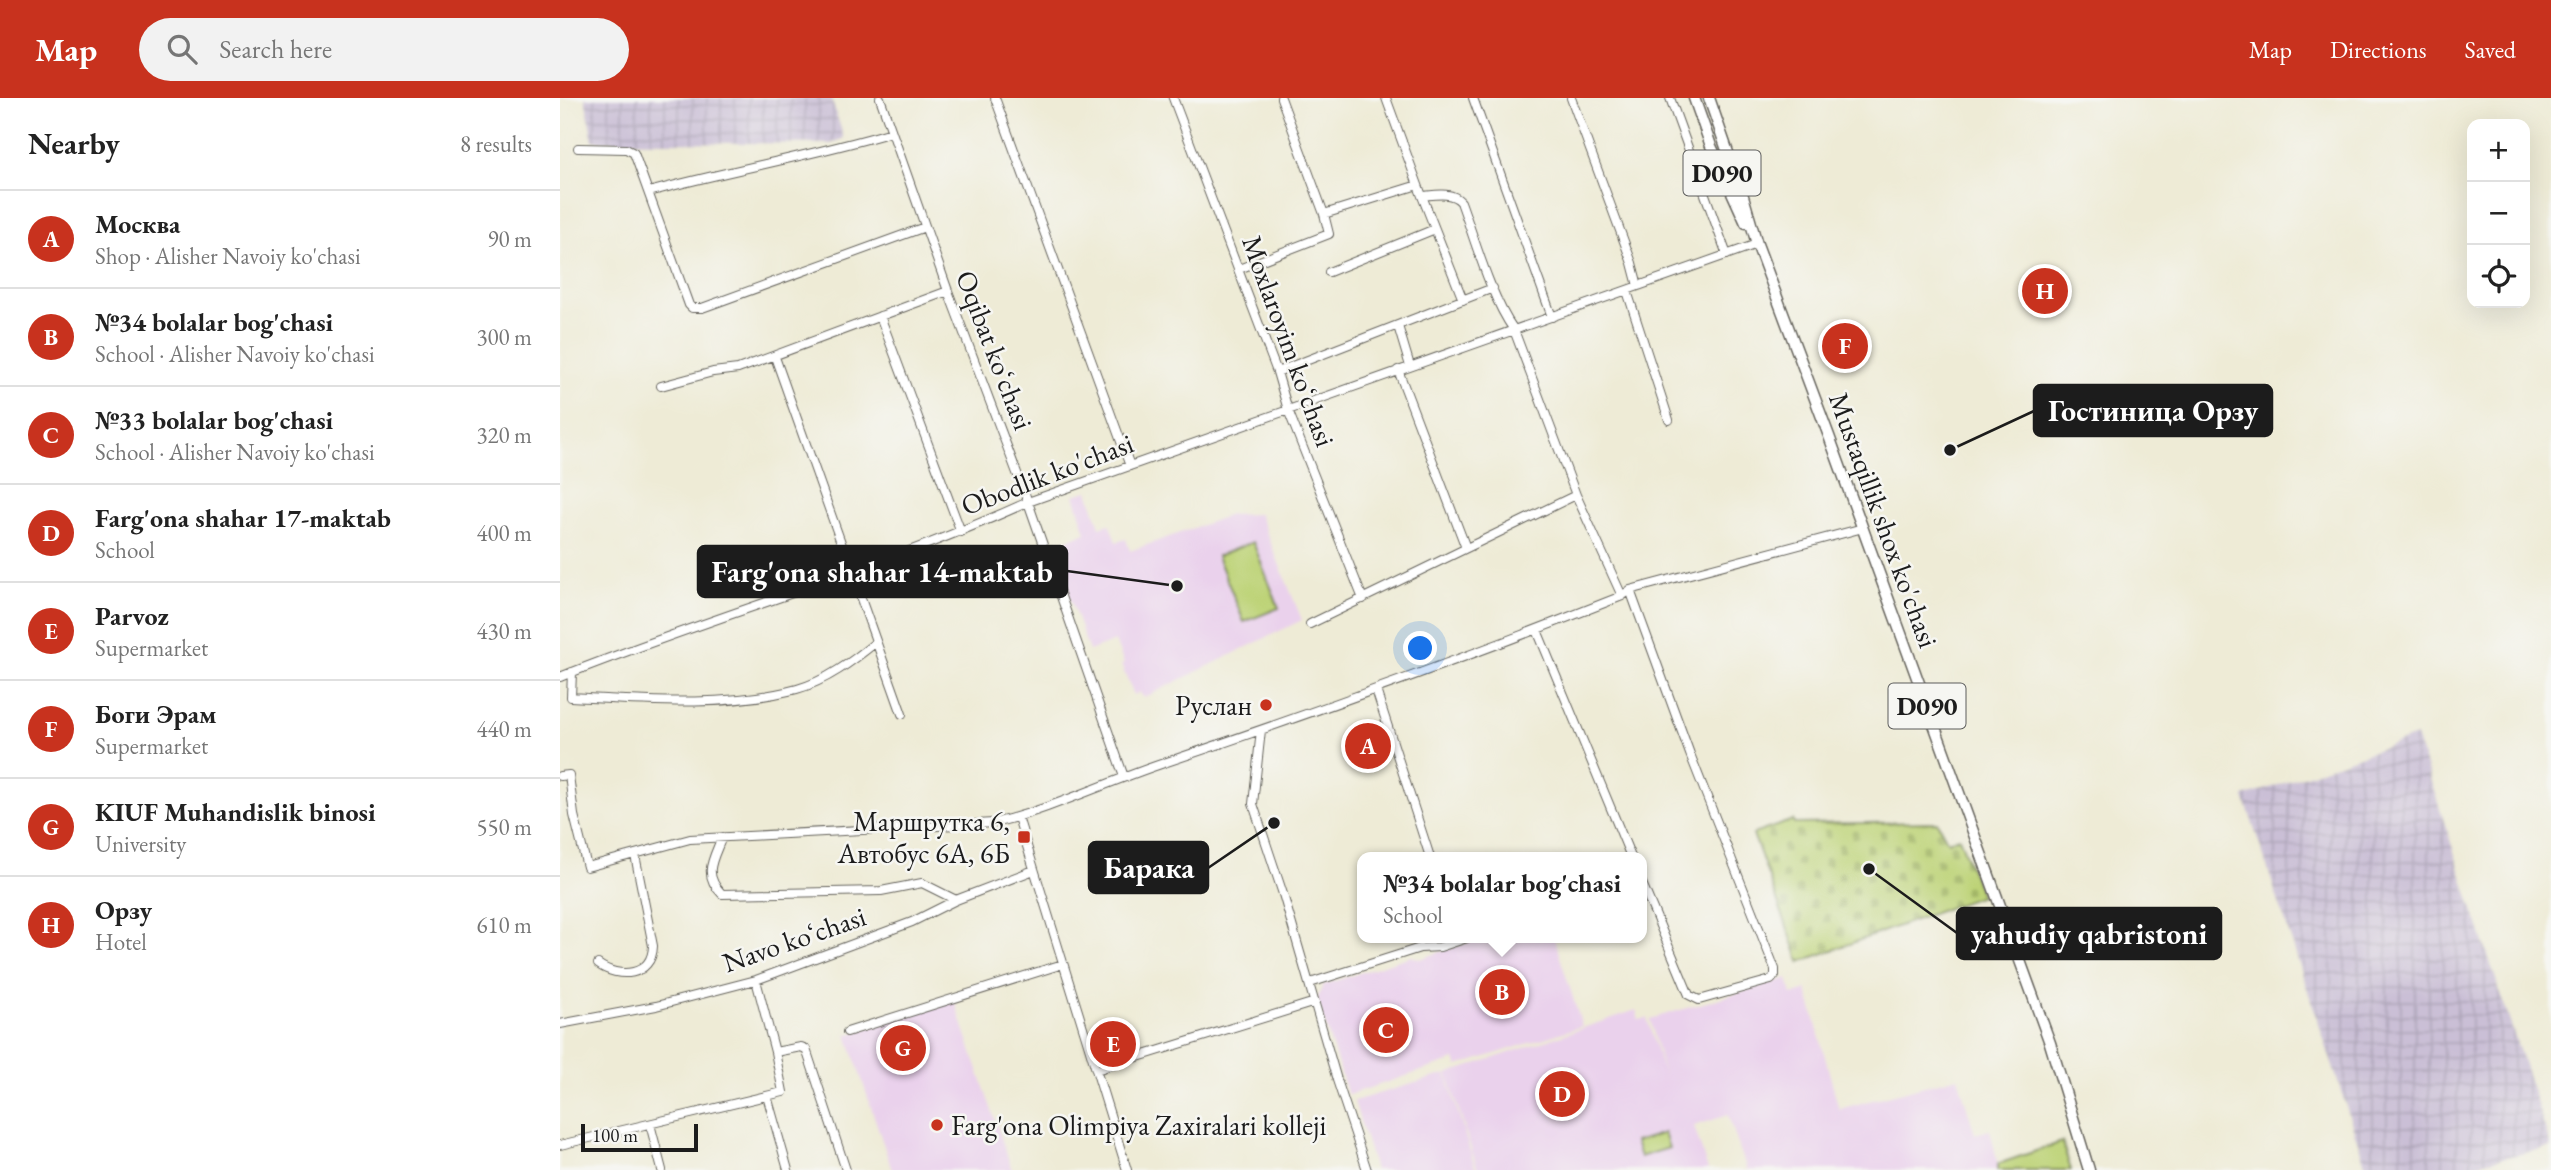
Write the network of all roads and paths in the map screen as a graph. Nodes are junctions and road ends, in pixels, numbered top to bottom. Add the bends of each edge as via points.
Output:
1 (880, 98) edge
2 (995, 98) edge
3 (1172, 98) edge
4 (1282, 98) edge
5 (1386, 98) edge
6 (1472, 98) edge
7 (1571, 98) edge
8 (1670, 98) edge
9 (1694, 98) edge
10 (1709, 98) edge
11 (892, 132) junction
12 (578, 148) dead end
13 (1418, 186) junction
14 (649, 192) junction
15 (1422, 196) junction
16 (1324, 214) junction
17 (925, 227) junction
18 (1435, 229) junction
19 (1757, 244) junction
20 (1727, 255) junction
21 (1239, 269) junction
22 (1329, 272) dead end
23 (1638, 286) junction
24 (1493, 288) junction
25 (948, 291) junction
26 (1627, 291) junction
27 (1463, 300) junction
28 (880, 317) junction
29 (1552, 317) junction
30 (1398, 326) junction
31 (1514, 330) junction
32 (775, 357) junction
33 (1410, 366) junction
34 (1398, 370) junction
35 (1277, 372) junction
36 (661, 386) dead end
37 (1288, 410) junction
38 (1669, 420) dead end
39 (1130, 466) junction
40 (1576, 495) junction
41 (1028, 502) junction
42 (1863, 528) junction
43 (961, 532) junction
44 (1466, 548) junction
45 (851, 571) junction
46 (1630, 590) junction
47 (1622, 596) junction
48 (1363, 599) junction
49 (1310, 624) dead end
50 (1537, 629) junction
51 (876, 642) junction
52 (572, 672) junction
53 (560, 677) edge
54 (1376, 690) junction
55 (902, 714) dead end
56 (1261, 730) junction
57 (560, 776) edge
58 (1124, 777) junction
59 (1018, 817) junction
60 (722, 837) junction
61 (1428, 852) edge
62 (1629, 852) edge
63 (635, 855) junction
64 (1034, 870) junction
65 (1647, 895) edge
66 (956, 900) junction
67 (1450, 943) edge
68 (597, 964) dead end
69 (1063, 964) junction
70 (756, 980) junction
71 (1310, 984) junction
72 (1315, 1002) junction
73 (560, 1024) edge
74 (848, 1032) dead end
75 (775, 1052) junction
76 (1096, 1070) junction
77 (767, 1096) junction
78 (650, 1124) junction
79 (560, 1145) edge
80 (662, 1170) edge
81 (789, 1170) edge
82 (846, 1170) edge
83 (1127, 1170) edge
84 (1367, 1170) edge
85 (2089, 1170) edge

1 - 11 street, Oqibat koʻchasi
2 - 39 street
3 - 21 street, Moxlaroyim koʻchasi
4 - 16 street
5 - 13 street
6 - 29 street
7 - 23 street
8 - 20 street
9 - 19 main road, Mustaqillik shox ko'chasi / D090 via 1734,200
10 - 19 main road, Mustaqillik shox ko'chasi / D090
11 - 14 street
11 - 17 street, Oqibat koʻchasi
12 - 14 street via 631,150
13 - 15 street
13 - 16 street
14 - 17 street via 692,308
15 - 18 street
15 - 24 street via 1457,197
16 - 21 street via 1327,237
17 - 25 street, Oqibat koʻchasi
18 - 22 street
18 - 27 street
19 - 20 street, Obodlik ko'chasi
19 - 42 main road, Mustaqillik shox ko'chasi / D090
20 - 23 street, Obodlik ko'chasi
21 - 35 street, Moxlaroyim koʻchasi
23 - 26 street, Obodlik ko'chasi
24 - 27 street
24 - 31 street
25 - 28 street
25 - 41 street, Oqibat koʻchasi
26 - 29 street, Obodlik ko'chasi
26 - 38 street
27 - 30 street
28 - 32 street
28 - 43 street
29 - 31 street, Obodlik ko'chasi
30 - 33 street
30 - 35 street
31 - 33 street, Obodlik ko'chasi
31 - 40 street
32 - 36 street
32 - 45 street
33 - 34 street, Obodlik ko'chasi
34 - 37 street, Obodlik ko'chasi
34 - 44 street
35 - 37 street, Moxlaroyim koʻchasi
37 - 39 street, Obodlik ko'chasi
37 - 48 street, Moxlaroyim koʻchasi
39 - 41 street, Obodlik ko'chasi
40 - 44 street
40 - 47 street
41 - 43 street, Obodlik ko'chasi
41 - 58 street, Oqibat koʻchasi
42 - 46 street
42 - 85 main road, Mustaqillik shox ko'chasi / D090 via 2050,1043
43 - 45 street, Obodlik ko'chasi
44 - 48 street
45 - 51 street
45 - 52 street, Obodlik ko'chasi
46 - 47 street
46 - 65 street via 1775,969 1772,980 1693,999
47 - 50 street
48 - 49 street
50 - 54 street
50 - 62 street
51 - 52 street via 853,660 797,689 729,701 571,697
51 - 55 street
52 - 53 street, Obodlik ko'chasi
54 - 56 street
54 - 61 street
56 - 58 street
56 - 71 street via 1253,804
57 - 63 street via 569,775 587,867
58 - 59 street
59 - 60 street via 994,823
59 - 64 street
60 - 63 street via 690,839
60 - 66 street via 709,872 713,886 722,894 881,891 922,883
63 - 68 street via 653,958 639,970 625,973 608,972
64 - 66 street, Navo koʻchasi
64 - 69 street
66 - 70 street, Navo koʻchasi via 912,922
67 - 71 street via 1420,948
69 - 74 street
69 - 76 street
70 - 73 street, Navo koʻchasi
70 - 75 street
71 - 72 street
72 - 76 street
72 - 84 street
75 - 77 street via 783,1092
75 - 82 street via 806,1049
76 - 83 street
77 - 78 street
77 - 81 street
78 - 79 street
78 - 80 street

